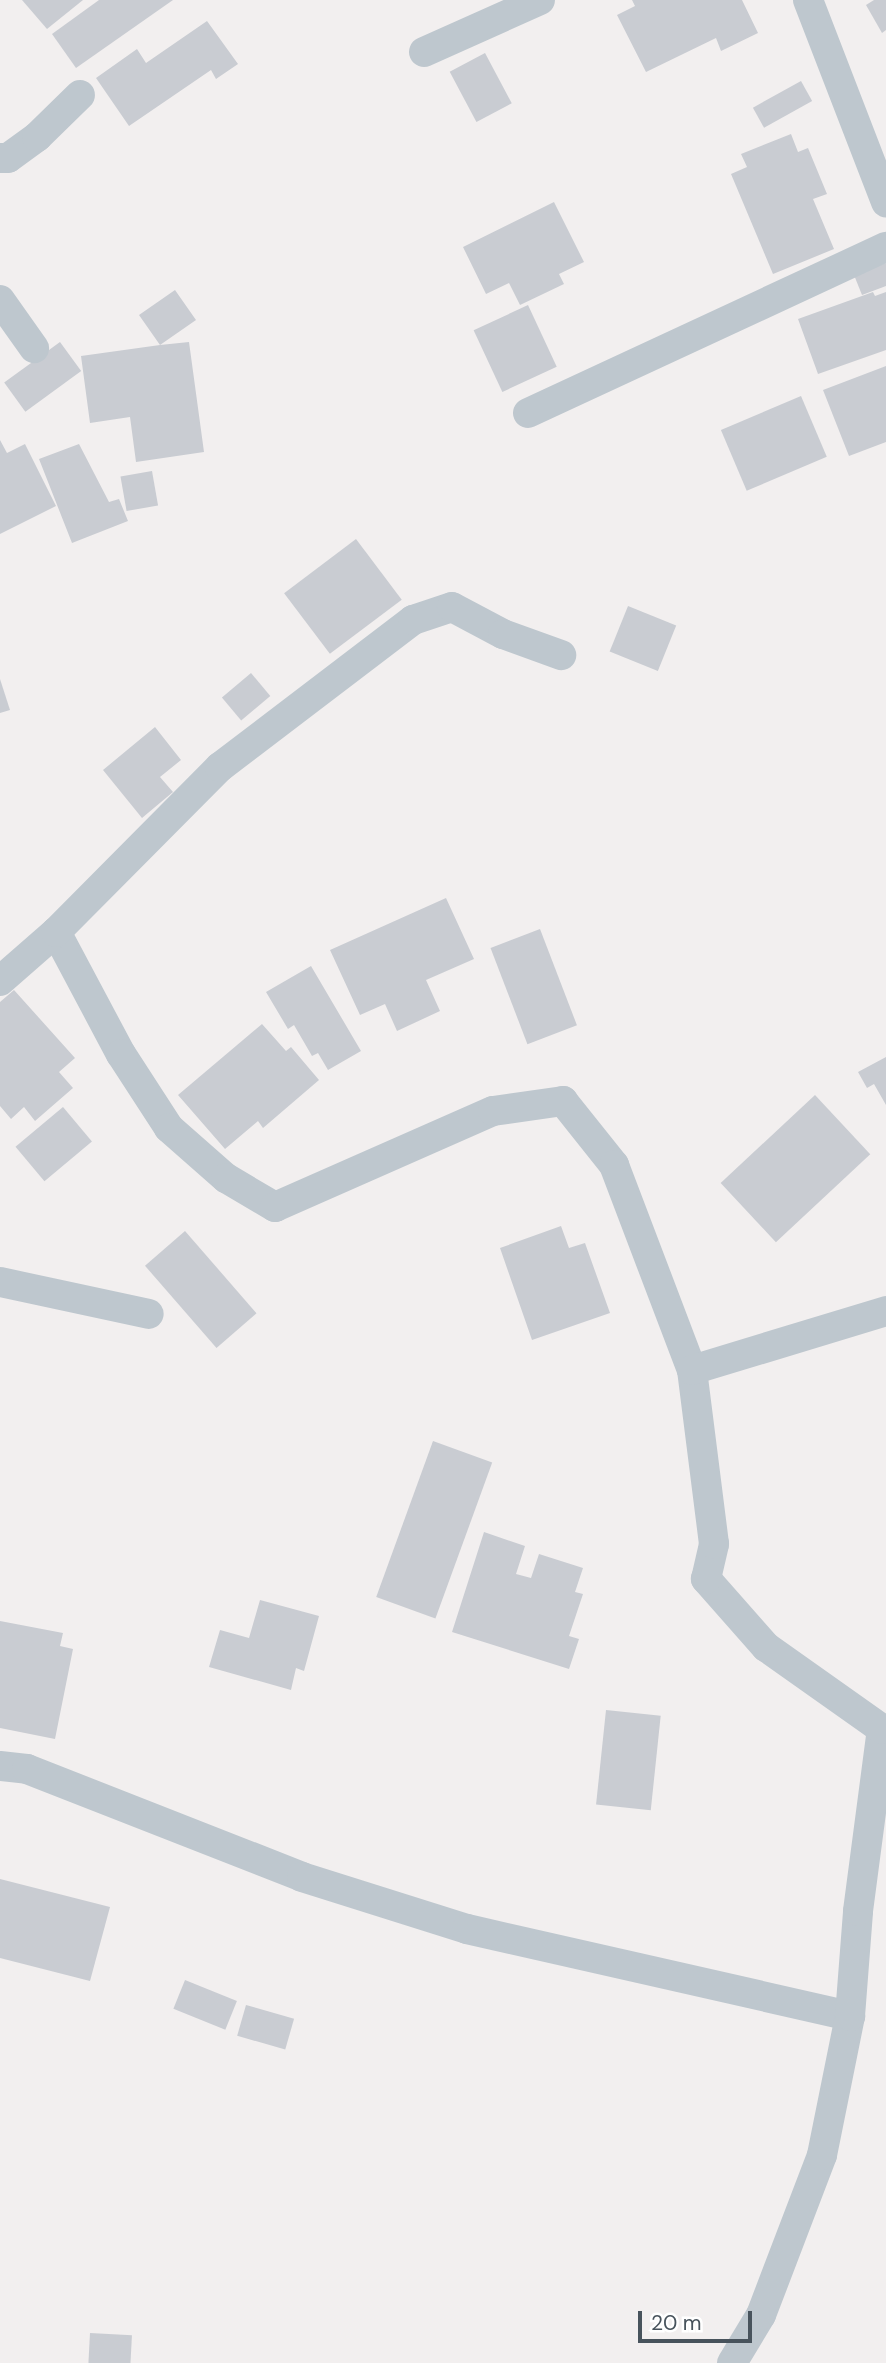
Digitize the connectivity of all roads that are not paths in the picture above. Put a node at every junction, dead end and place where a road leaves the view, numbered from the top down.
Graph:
1 (540, 0) edge
2 (808, 0) edge
3 (425, 52) dead end
4 (80, 95) dead end
5 (0, 158) edge
6 (886, 202) edge
7 (886, 247) edge
8 (0, 300) edge
9 (34, 348) dead end
10 (528, 413) dead end
11 (561, 655) dead end
12 (56, 932) junction
13 (0, 981) edge
14 (0, 1282) edge
15 (886, 1311) edge
16 (149, 1314) dead end
17 (692, 1370) junction
18 (884, 1729) edge
19 (0, 1766) edge
20 (850, 2016) junction
21 (732, 2363) edge

1 - 3 street
2 - 6 street
4 - 5 street
7 - 10 street
8 - 9 street
11 - 12 street
12 - 13 street
12 - 17 street
14 - 16 street
15 - 17 street
17 - 18 street
18 - 20 street
19 - 20 street
20 - 21 street

